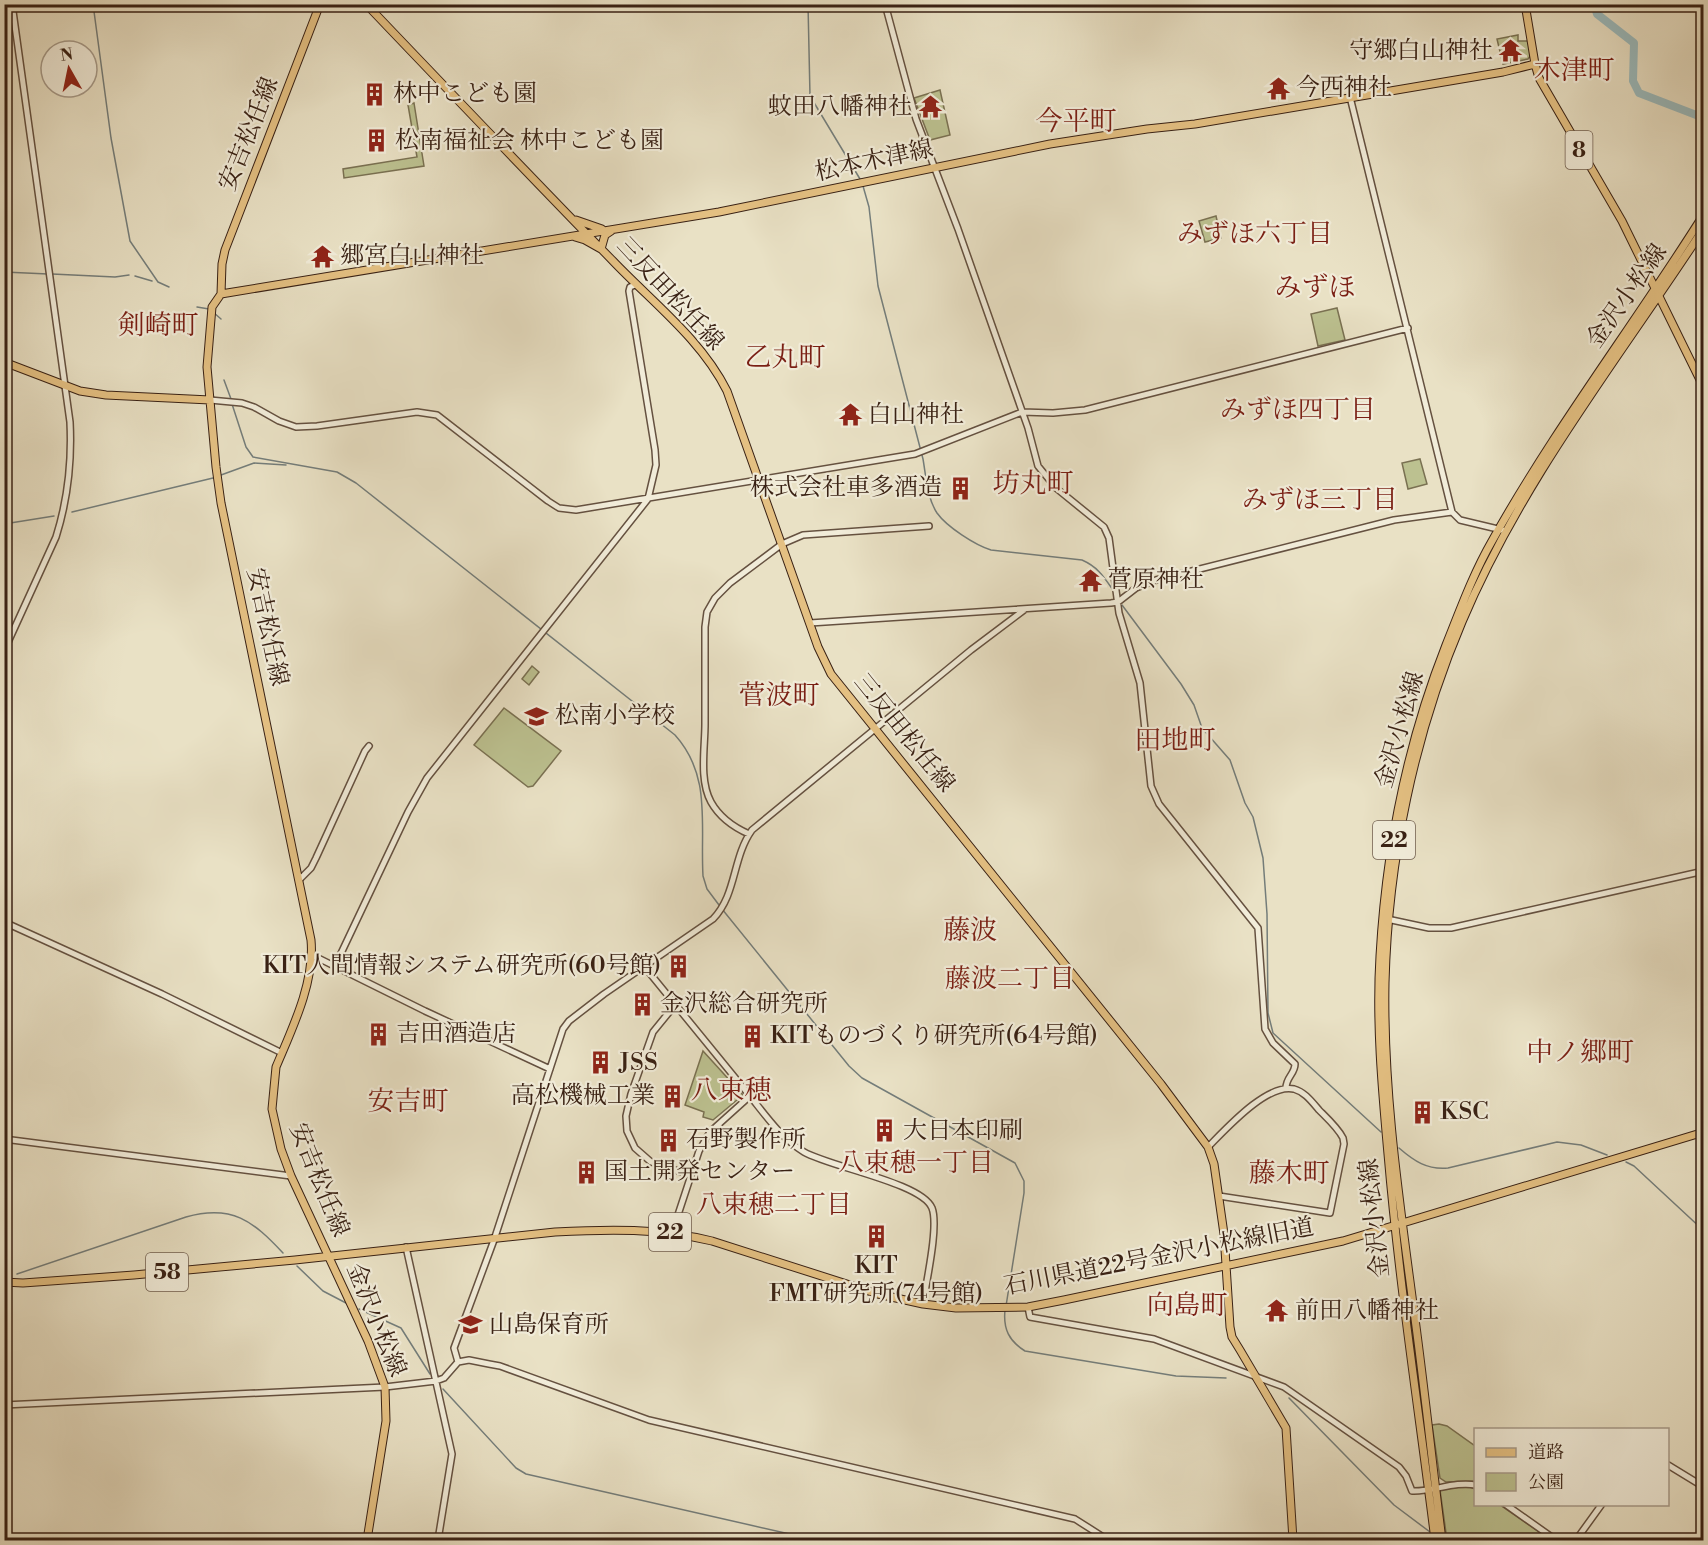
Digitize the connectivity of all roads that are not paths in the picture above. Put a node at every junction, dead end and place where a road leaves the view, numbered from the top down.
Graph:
1 (12, 4) edge
2 (320, 4) edge
3 (366, 4) edge
4 (885, 4) edge
5 (1525, 4) edge
6 (1535, 64) junction
7 (1350, 98) junction
8 (935, 168) junction
9 (1704, 214) edge
10 (571, 218) junction
11 (1704, 228) edge
12 (612, 230) junction
13 (587, 234) junction
14 (567, 237) junction
15 (601, 249) junction
16 (635, 285) junction
17 (1656, 292) junction
18 (221, 294) junction
19 (1408, 328) junction
20 (4, 362) edge
21 (64, 386) junction
22 (1704, 388) edge
23 (210, 400) junction
24 (1022, 412) junction
25 (758, 481) junction
26 (648, 499) junction
27 (1452, 512) junction
28 (928, 526) dead end
29 (1503, 531) junction
30 (782, 544) junction
31 (1118, 602) junction
32 (1024, 610) junction
33 (810, 623) junction
34 (4, 651) edge
35 (875, 730) junction
36 (369, 746) dead end
37 (749, 834) junction
38 (1704, 871) edge
39 (299, 880) junction
40 (1386, 919) junction
41 (4, 922) edge
42 (312, 955) junction
43 (643, 965) junction
44 (336, 966) junction
45 (675, 1005) junction
46 (282, 1053) junction
47 (550, 1069) junction
48 (1286, 1088) junction
49 (750, 1096) junction
50 (1704, 1132) edge
51 (4, 1139) edge
52 (1208, 1147) junction
53 (690, 1175) junction
54 (291, 1176) junction
55 (1219, 1196) junction
56 (1402, 1224) junction
57 (1394, 1227) junction
58 (672, 1233) junction
59 (494, 1240) junction
60 (406, 1247) junction
61 (329, 1257) junction
62 (1226, 1267) junction
63 (4, 1282) edge
64 (923, 1304) junction
65 (1028, 1307) junction
66 (458, 1362) junction
67 (1255, 1377) junction
68 (436, 1381) junction
69 (385, 1387) junction
70 (4, 1405) edge
71 (1669, 1466) edge
72 (1474, 1485) edge
73 (1704, 1487) edge
74 (1432, 1489) junction
75 (1508, 1506) edge
76 (1601, 1506) edge
77 (367, 1540) edge
78 (438, 1540) edge
79 (1108, 1540) edge
80 (1293, 1540) edge
81 (1436, 1540) edge
82 (1442, 1540) edge
83 (1556, 1540) edge
84 (1576, 1540) edge

1 - 21 street
2 - 18 main road, 安吉松任線
3 - 10 main road, 三反田松任線
4 - 8 street
5 - 6 main road, 8
6 - 7 main road, 松本木津線
6 - 17 main road, 8
7 - 8 main road, 松本木津線
7 - 19 street
8 - 12 main road, 松本木津線
8 - 24 street
9 - 17 main road, 金沢小松線 / 22
10 - 12 main road
10 - 13 main road, 三反田松任線
10 - 14 main road
11 - 17 main road, 金沢小松線 / 22
12 - 13 main road, 松本木津線
12 - 15 main road
13 - 14 main road, 松本木津線
13 - 15 main road, 三反田松任線
14 - 15 main road
14 - 18 main road, 松本木津線
15 - 16 main road, 三反田松任線
16 - 25 main road, 三反田松任線
16 - 26 street
17 - 22 main road
17 - 29 main road, 金沢小松線 / 22
18 - 23 main road, 安吉松任線
19 - 24 street
19 - 27 street
20 - 21 main road
21 - 23 main road
21 - 34 street
23 - 26 street
23 - 39 main road, 安吉松任線
24 - 25 street
24 - 31 street
25 - 26 street
25 - 30 main road, 三反田松任線
26 - 44 street
27 - 29 street
27 - 31 street
28 - 30 street
29 - 40 main road, 金沢小松線 / 22
30 - 33 main road, 三反田松任線
30 - 37 street
31 - 32 street
31 - 48 street
32 - 33 street
32 - 35 street
33 - 35 main road, 三反田松任線
35 - 37 street
35 - 52 main road, 三反田松任線
36 - 39 street
37 - 43 street
38 - 40 street
39 - 42 main road, 安吉松任線
40 - 56 main road, 金沢小松線 / 22
40 - 57 main road, 金沢小松線 / 22
41 - 46 street
42 - 44 street
42 - 46 main road, 安吉松任線
43 - 45 street
43 - 47 street
44 - 47 street
45 - 49 street
45 - 53 street
46 - 54 main road, 安吉松任線
47 - 59 street
48 - 52 street
48 - 55 street
49 - 53 street
49 - 64 street
50 - 56 main road, 石川県道22号金沢小松線旧道 / 22
51 - 54 street
52 - 55 main road, 三反田松任線
53 - 58 street
54 - 61 main road, 安吉松任線
55 - 62 main road, 三反田松任線
56 - 57 main road, 石川県道22号金沢小松線旧道 / 22
56 - 74 main road, 金沢小松線 / 22
57 - 62 main road, 石川県道22号金沢小松線旧道 / 22
57 - 74 main road, 金沢小松線 / 22
58 - 59 main road, 石川県道22号金沢小松線旧道 / 22
58 - 64 main road, 石川県道22号金沢小松線旧道 / 22
59 - 60 main road, 石川県道22号金沢小松線旧道 / 22
59 - 66 street
60 - 61 main road, 石川県道22号金沢小松線旧道 / 22
60 - 68 street
61 - 63 main road, 58
61 - 69 main road, 金沢小松線
62 - 65 main road, 石川県道22号金沢小松線旧道 / 22
62 - 67 main road, 三反田松任線
64 - 65 main road, 石川県道22号金沢小松線旧道 / 22
65 - 67 street
66 - 68 street
66 - 79 street
67 - 74 street
67 - 80 main road, 三反田松任線
68 - 69 street
68 - 78 street
69 - 70 street
69 - 77 main road, 金沢小松線
71 - 73 street
72 - 74 street
74 - 81 main road, 金沢小松線 / 22
74 - 82 main road, 金沢小松線 / 22
75 - 83 street
76 - 84 street

